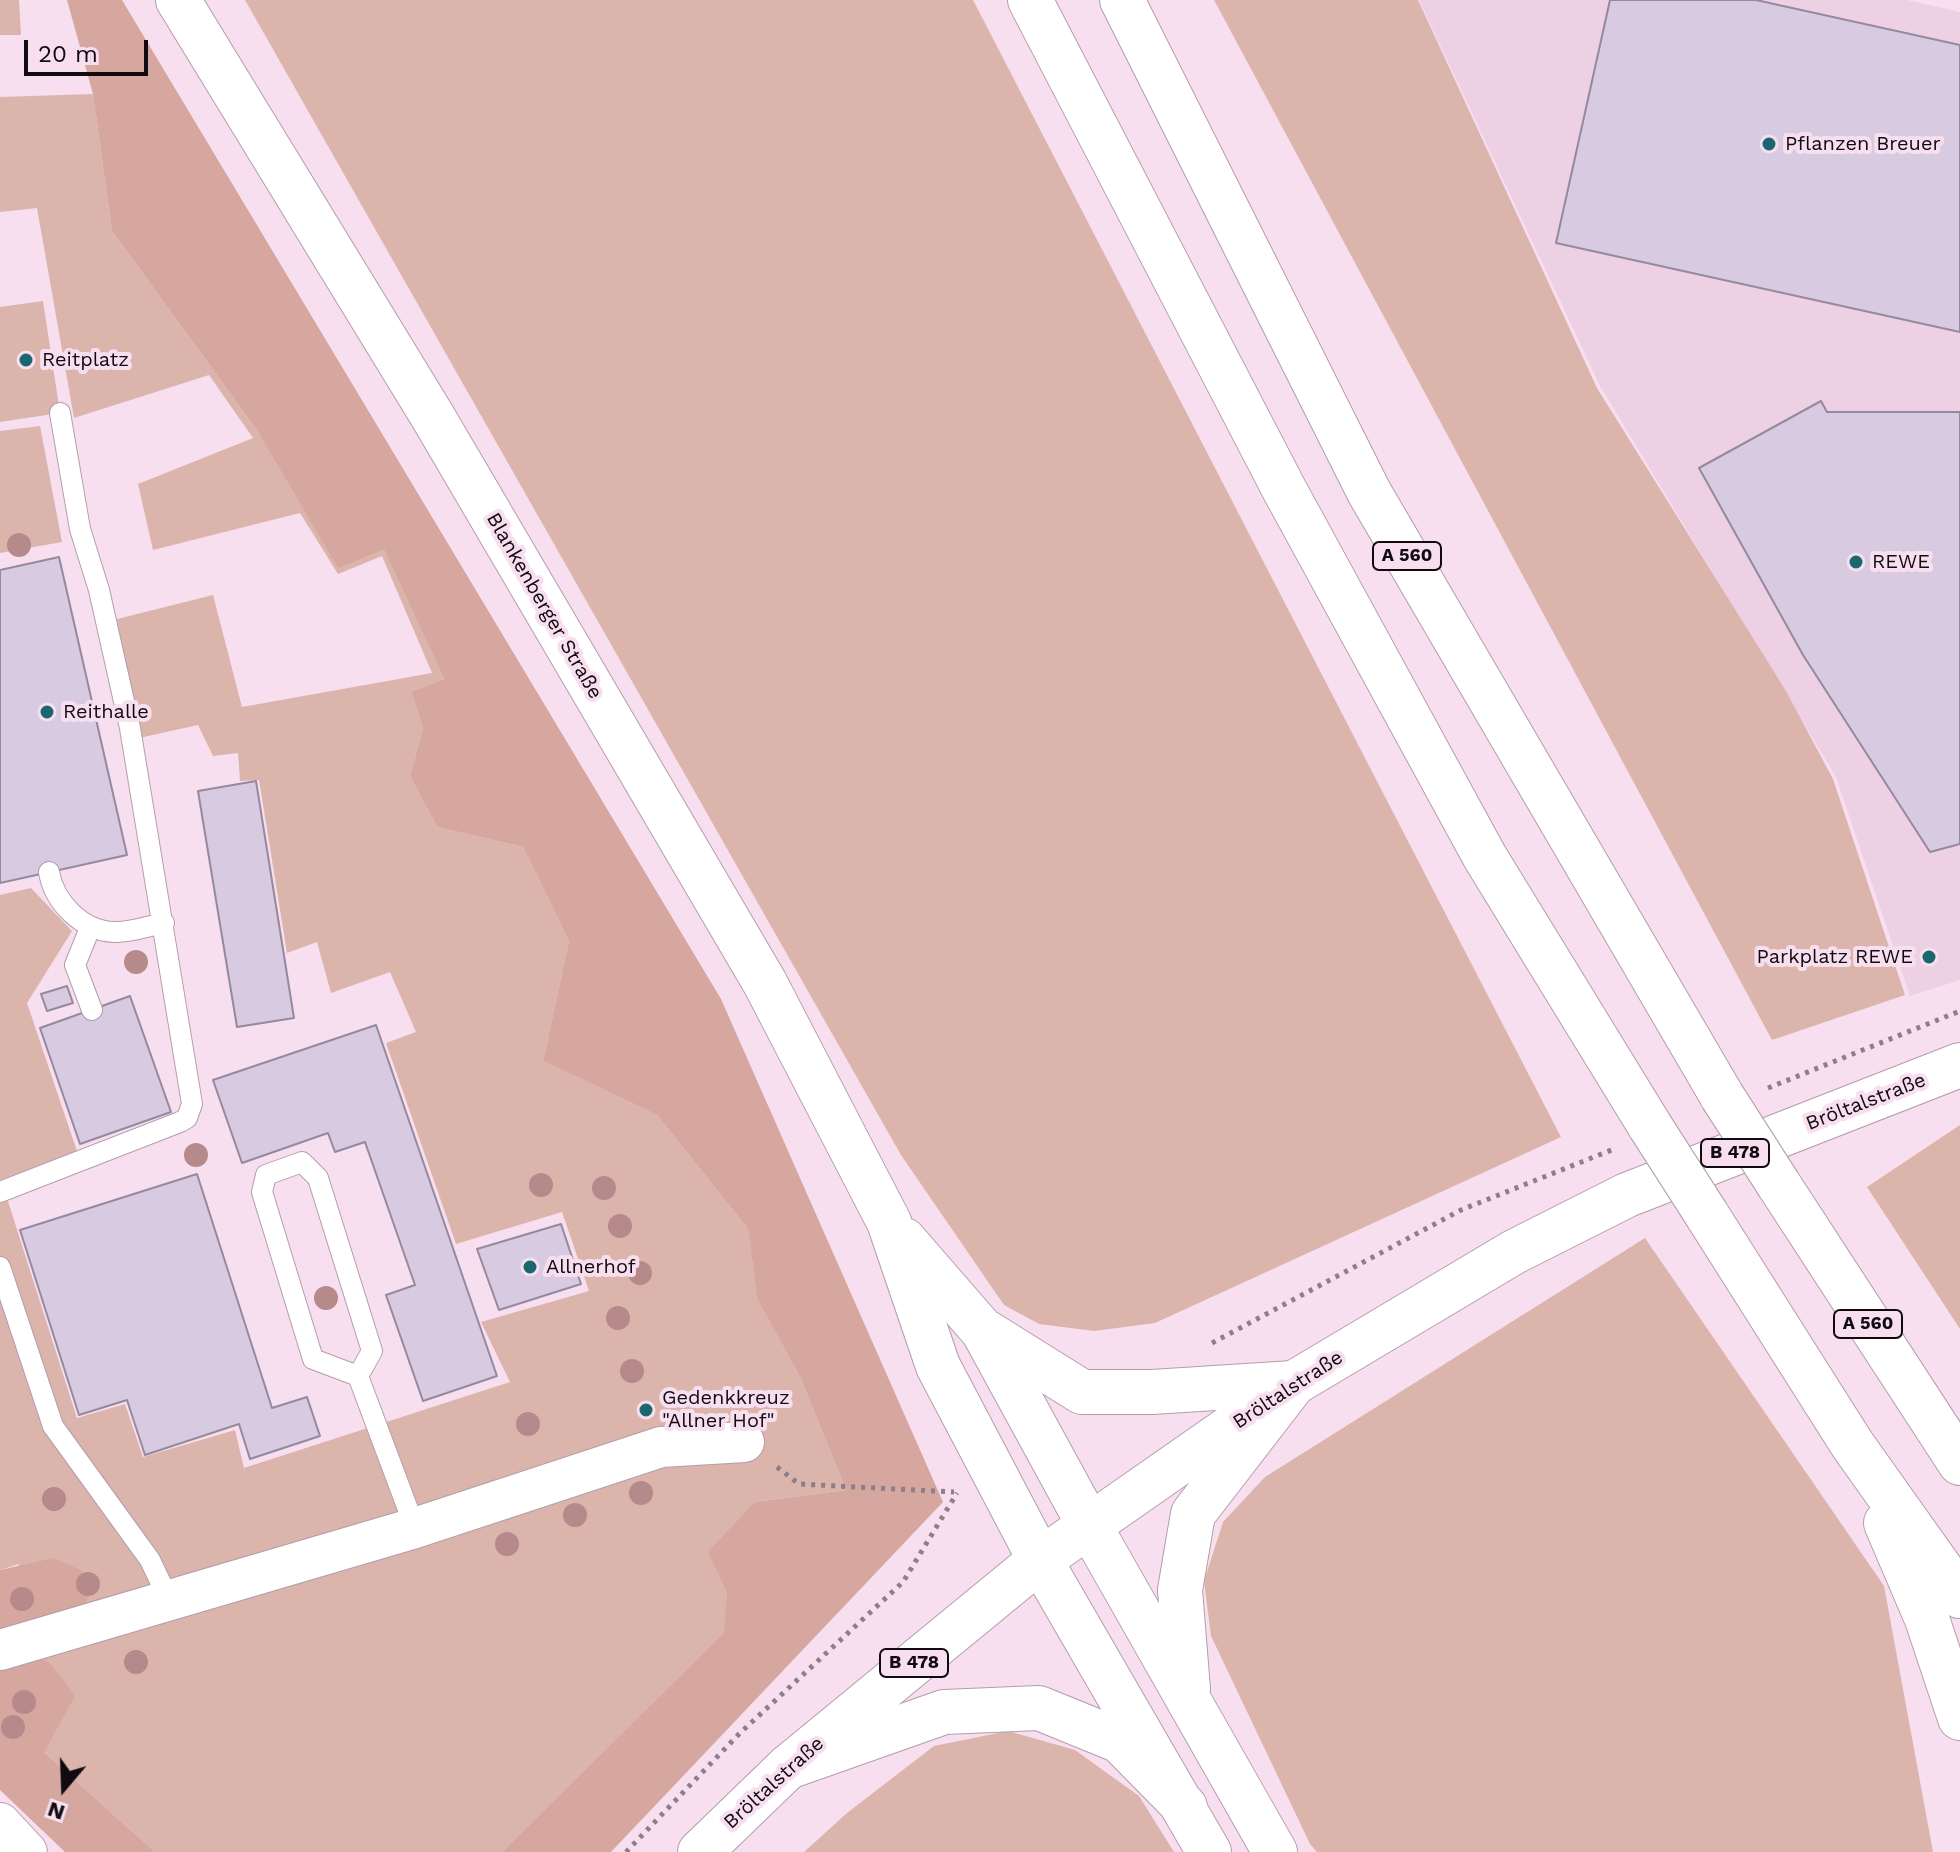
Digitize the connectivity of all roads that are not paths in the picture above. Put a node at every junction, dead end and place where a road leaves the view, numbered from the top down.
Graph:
1 (178, 0) edge
2 (1030, 0) edge
3 (1122, 0) edge
4 (60, 413) dead end
5 (49, 872) dead end
6 (164, 923) junction
7 (90, 928) junction
8 (92, 1010) dead end
9 (1960, 1065) edge
10 (0, 1192) edge
11 (889, 1222) junction
12 (0, 1267) edge
13 (983, 1331) junction
14 (358, 1376) junction
15 (1294, 1383) junction
16 (744, 1442) road end
17 (1852, 1444) junction
18 (1960, 1463) edge
19 (1089, 1525) junction
20 (415, 1528) junction
21 (1040, 1560) junction
22 (1960, 1596) edge
23 (170, 1602) junction
24 (0, 1650) edge
25 (1189, 1699) junction
26 (1960, 1718) edge
27 (788, 1767) junction
28 (1185, 1807) junction
29 (0, 1823) edge
30 (27, 1852) edge
31 (700, 1852) edge
32 (1209, 1852) edge
33 (1275, 1852) edge

1 - 11 main road, Blankenberger Straße
2 - 17 main road, bridge
3 - 18 main road, A 560, bridge
4 - 6 lane
5 - 7 lane
6 - 7 lane
6 - 10 lane
7 - 8 lane
9 - 15 main road, Bröltalstraße / B 478
11 - 13 main road, Blankenberger Straße
11 - 21 main road, Blankenberger Straße
12 - 23 lane
13 - 15 main road
13 - 19 main road, Blankenberger Straße
14 - 14 lane
14 - 20 lane
15 - 19 main road, Bröltalstraße / B 478
15 - 25 main road
16 - 20 street
17 - 22 main road
17 - 26 main road
19 - 21 main road, Bröltalstraße / B 478
19 - 25 main road, Blankenberger Straße
20 - 23 street
21 - 27 main road, Bröltalstraße / B 478
21 - 28 main road, Blankenberger Straße
23 - 24 street
25 - 33 main road, Blankenberger Straße
27 - 28 main road
27 - 31 main road, Bröltalstraße / B 478
28 - 32 main road
29 - 30 street

